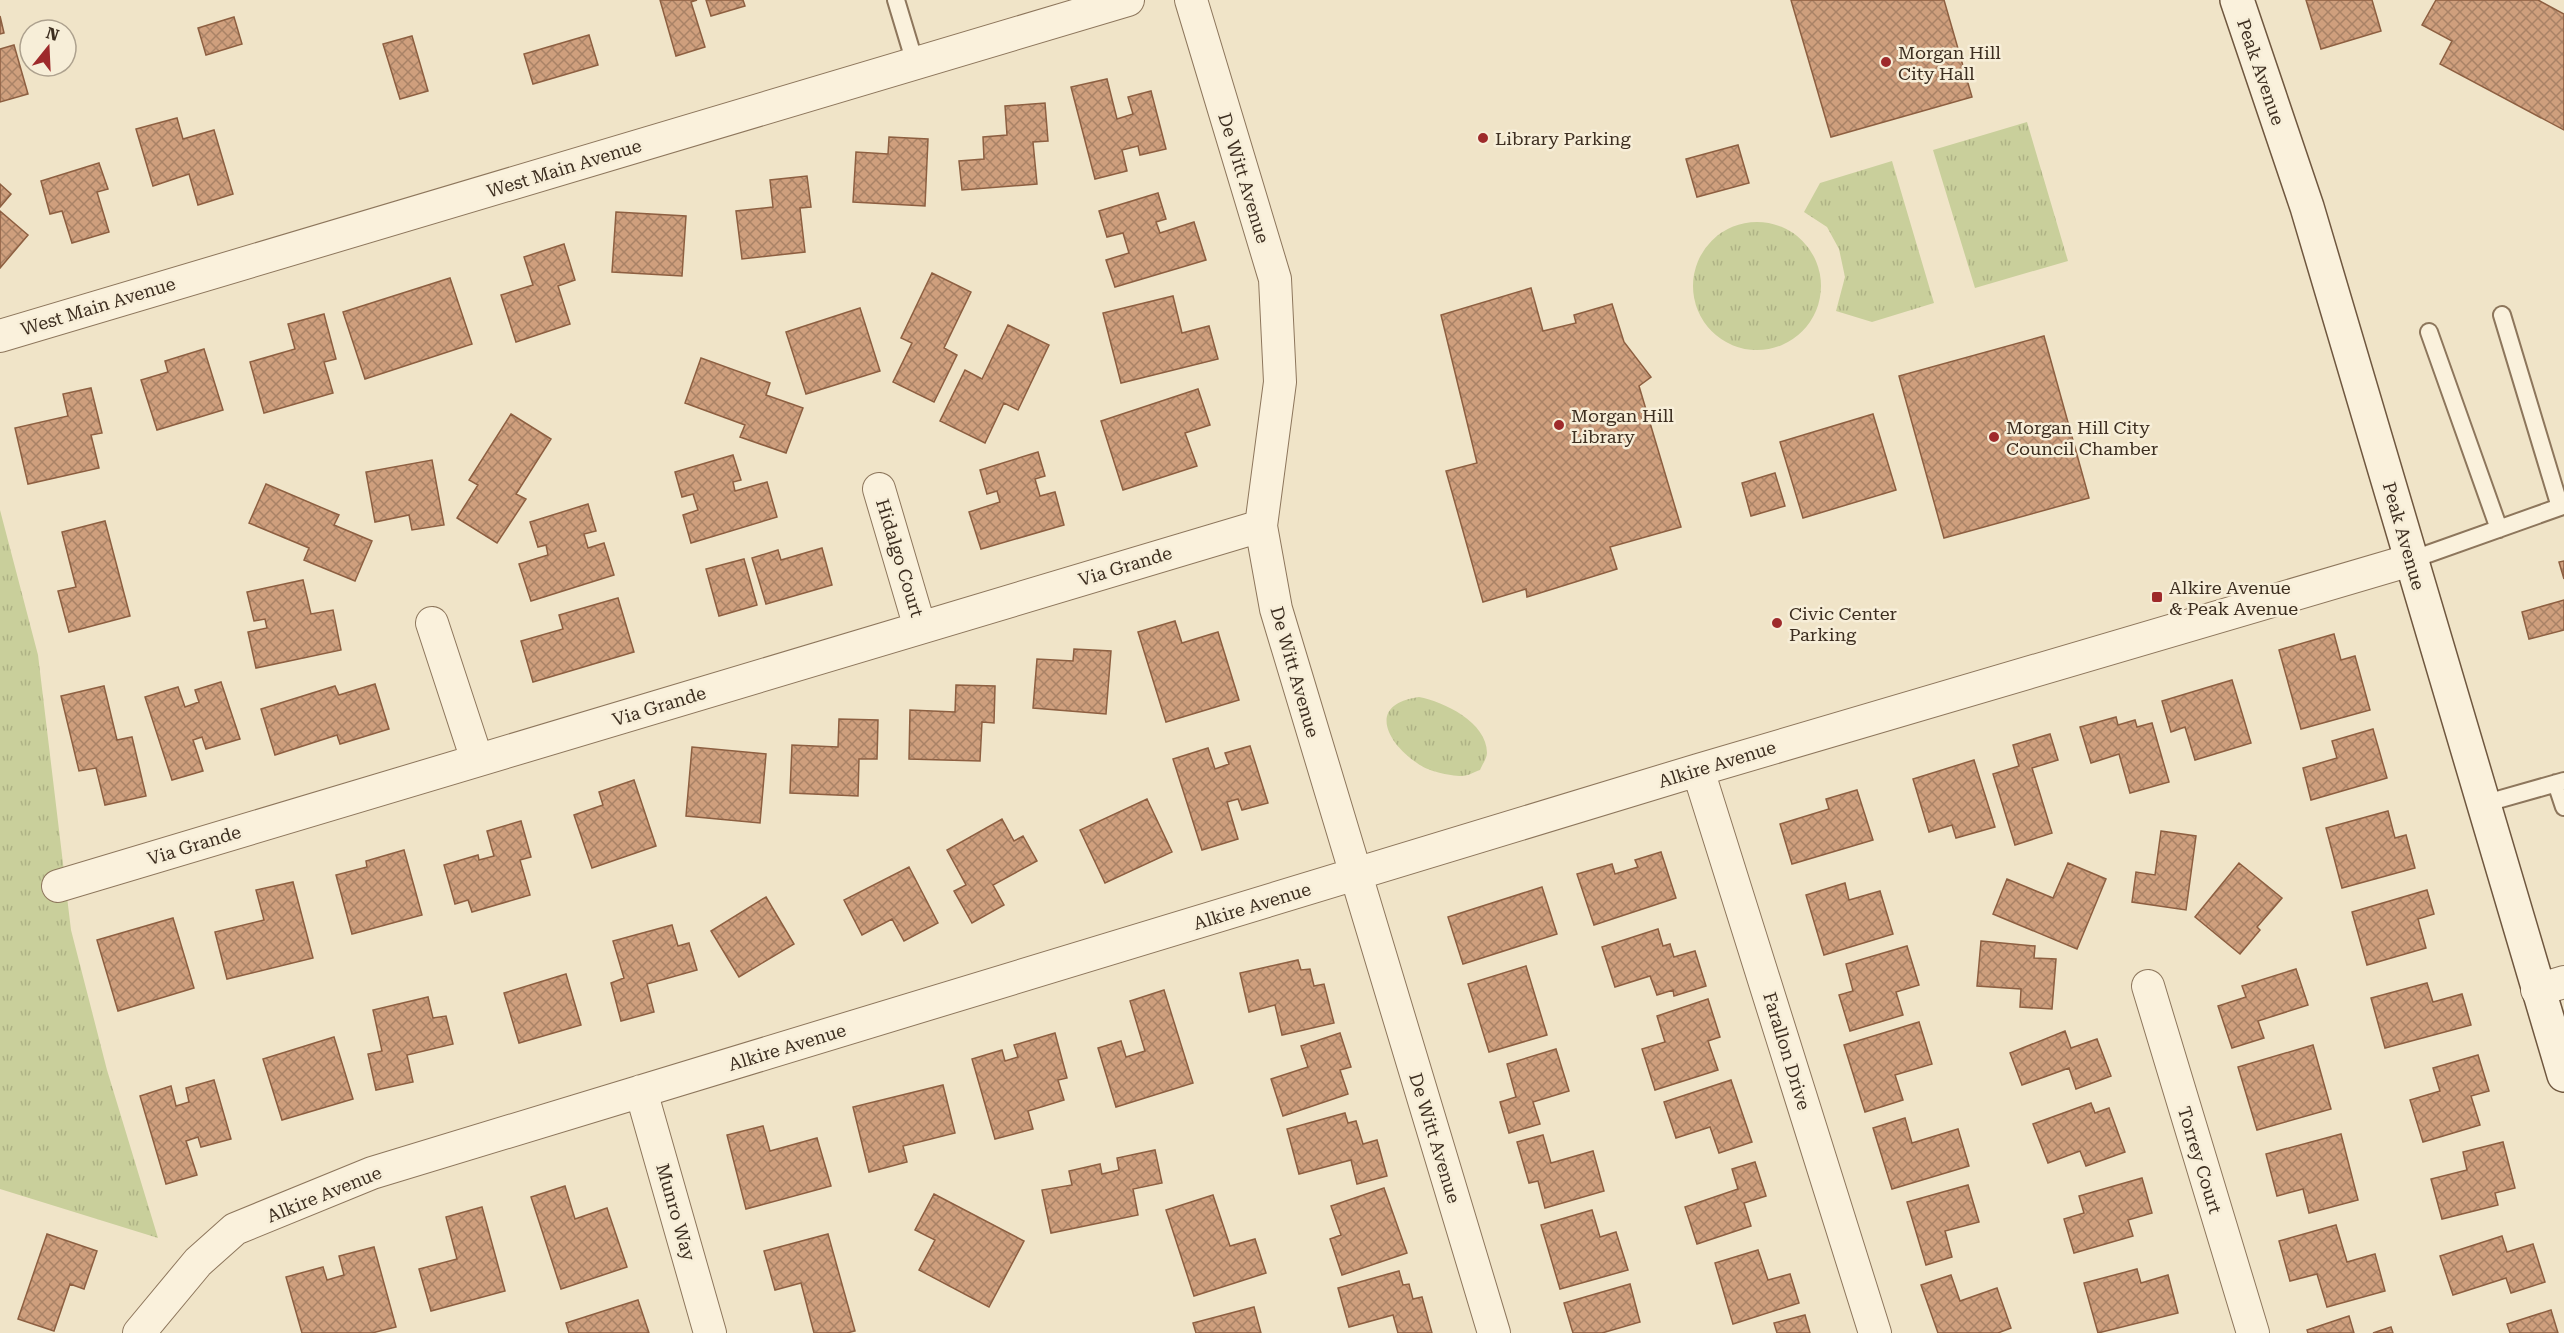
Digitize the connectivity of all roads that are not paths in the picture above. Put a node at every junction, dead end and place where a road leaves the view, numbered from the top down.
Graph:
1 (896, 0) edge
2 (1128, 0) edge
3 (1191, 0) edge
4 (2237, 0) edge
5 (915, 63) junction
6 (2502, 315) dead end
7 (2429, 332) dead end
8 (0, 335) edge
9 (879, 489) dead end
10 (1260, 526) junction
11 (2499, 529) junction
12 (2411, 560) junction
13 (432, 623) dead end
14 (920, 628) junction
15 (477, 760) junction
16 (1698, 770) junction
17 (2560, 782) edge
18 (2483, 804) junction
19 (2564, 807) edge
20 (1356, 874) junction
21 (58, 886) dead end
22 (2551, 986) edge
23 (2148, 987) dead end
24 (2564, 1075) edge
25 (641, 1091) junction
26 (139, 1333) edge
27 (710, 1333) edge
28 (1494, 1333) edge
29 (1875, 1333) edge
30 (2253, 1333) edge

1 - 5 lane
2 - 5 street, West Main Avenue
3 - 10 street, De Witt Avenue
4 - 12 street, Peak Avenue
5 - 8 street, West Main Avenue
6 - 11 lane
7 - 11 lane
9 - 14 street, Hidalgo Court
10 - 14 street, Via Grande
10 - 20 street, De Witt Avenue
11 - 12 lane
12 - 16 street, Alkire Avenue
12 - 18 street, Peak Avenue
13 - 15 street
14 - 15 street, Via Grande
15 - 21 street, Via Grande
16 - 20 street, Alkire Avenue
16 - 29 street, Farallon Drive
17 - 18 lane
17 - 19 lane
18 - 22 street, Peak Avenue
20 - 25 street, Alkire Avenue
20 - 28 street, De Witt Avenue
22 - 24 street, Peak Avenue
23 - 30 street, Torrey Court
25 - 26 street, Alkire Avenue
25 - 27 street, Munro Way

